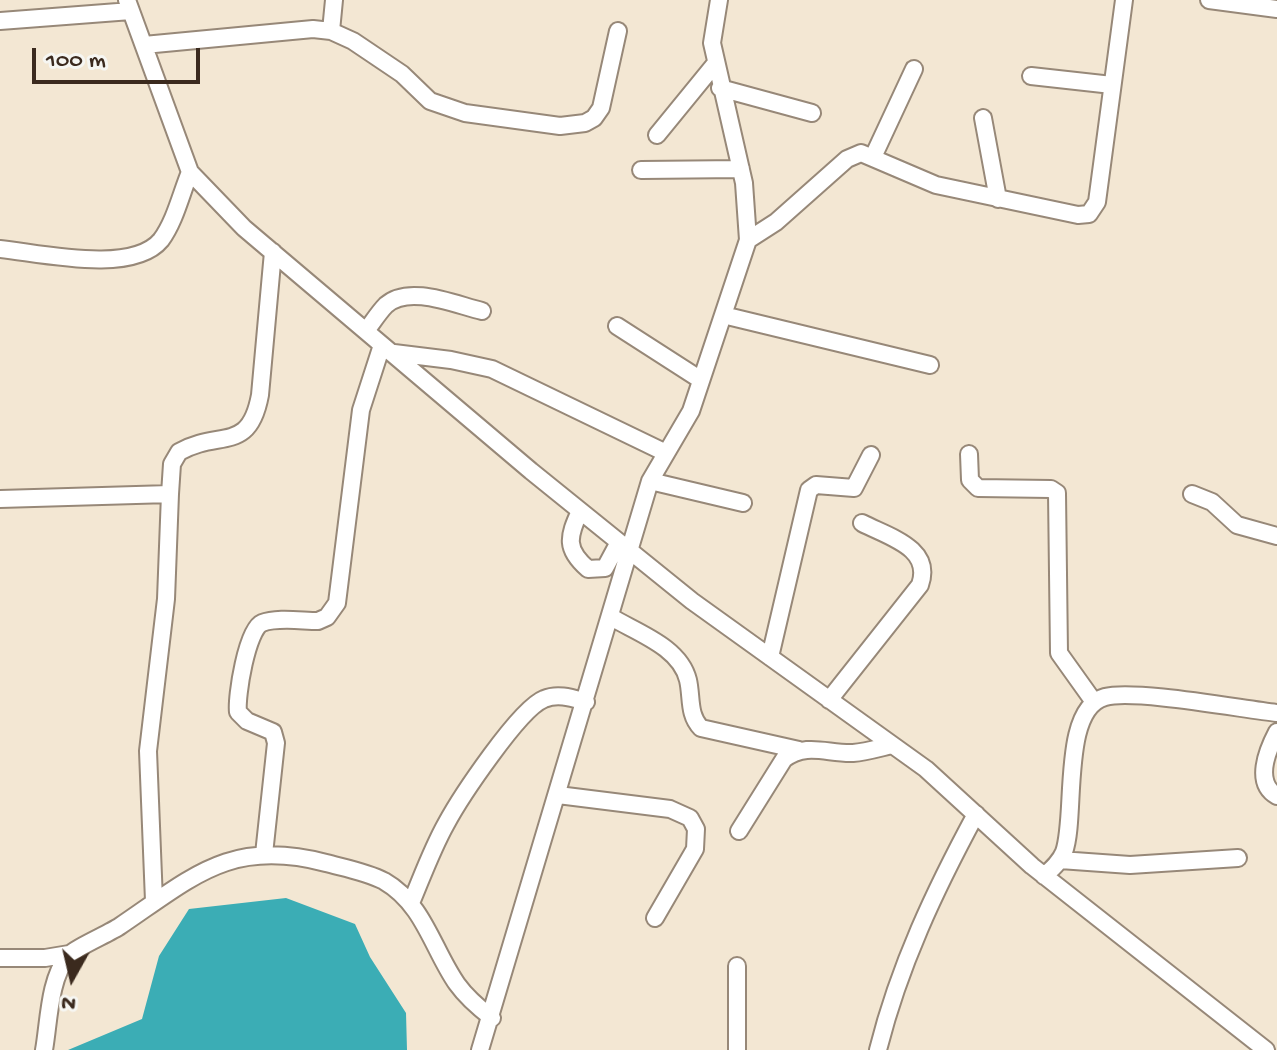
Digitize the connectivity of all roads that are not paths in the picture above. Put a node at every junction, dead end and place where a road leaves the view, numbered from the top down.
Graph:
1 (334, 0) edge
2 (719, 0) edge
3 (1124, 0) edge
4 (1209, 0) edge
5 (129, 5) edge
6 (1277, 9) edge
7 (0, 21) edge
8 (331, 31) junction
9 (618, 31) dead end
10 (144, 45) junction
11 (715, 64) junction
12 (914, 69) dead end
13 (1031, 76) dead end
14 (1112, 85) junction
15 (720, 88) junction
16 (812, 113) dead end
17 (983, 118) dead end
18 (657, 135) dead end
19 (873, 157) junction
20 (741, 169) junction
21 (641, 170) dead end
22 (190, 172) junction
23 (998, 199) junction
24 (748, 240) junction
25 (0, 249) edge
26 (273, 252) junction
27 (482, 311) dead end
28 (723, 315) junction
29 (617, 326) dead end
30 (366, 331) junction
31 (387, 349) junction
32 (930, 365) dead end
33 (701, 380) junction
34 (664, 452) junction
35 (969, 454) dead end
36 (871, 455) dead end
37 (650, 481) junction
38 (170, 494) junction
39 (1192, 494) dead end
40 (0, 499) edge
41 (743, 503) dead end
42 (580, 511) junction
43 (862, 523) dead end
44 (1277, 536) edge
45 (625, 546) junction
46 (611, 617) junction
47 (770, 657) junction
48 (829, 700) junction
49 (586, 702) junction
50 (1094, 702) junction
51 (1277, 713) edge
52 (1277, 732) edge
53 (892, 745) junction
54 (799, 750) junction
55 (558, 795) junction
56 (1277, 796) edge
57 (976, 814) junction
58 (739, 831) dead end
59 (264, 854) junction
60 (1238, 858) dead end
61 (1060, 860) junction
62 (1044, 876) junction
63 (154, 901) junction
64 (411, 903) junction
65 (655, 918) dead end
66 (69, 954) junction
67 (0, 958) edge
68 (737, 966) dead end
69 (492, 1018) junction
70 (44, 1050) edge
71 (480, 1050) edge
72 (737, 1050) edge
73 (878, 1050) edge
74 (1266, 1050) edge

1 - 8 street
2 - 11 street
3 - 14 street
4 - 6 street
5 - 7 street
5 - 10 street
8 - 9 street
8 - 10 street
10 - 22 street
11 - 15 street
11 - 18 street
12 - 19 street
13 - 14 street
14 - 23 street
15 - 16 street
15 - 20 street
17 - 23 street
19 - 23 street
19 - 24 street
20 - 21 street
20 - 24 street
22 - 25 street
22 - 26 street
24 - 28 street
26 - 30 street
26 - 38 street
27 - 30 street
28 - 32 street
28 - 33 street
29 - 33 street
30 - 31 street
31 - 34 street
31 - 42 street
31 - 59 street
33 - 34 street
34 - 37 street
35 - 50 street
36 - 47 street
37 - 41 street
37 - 45 street
38 - 40 street
38 - 63 street
39 - 44 street
42 - 45 street
42 - 45 street
43 - 48 street
45 - 46 street
45 - 47 street
46 - 49 street
46 - 54 street
47 - 48 street
48 - 53 street
49 - 55 street
49 - 64 street
50 - 51 street
50 - 61 street
52 - 56 street
53 - 54 street
53 - 57 street
54 - 58 street
55 - 65 street
55 - 69 street
57 - 62 street
57 - 73 street
59 - 63 street
59 - 64 street
60 - 61 street
61 - 62 street
62 - 74 street
63 - 66 street
64 - 69 street
66 - 67 street
66 - 70 street
68 - 72 street
69 - 71 street

